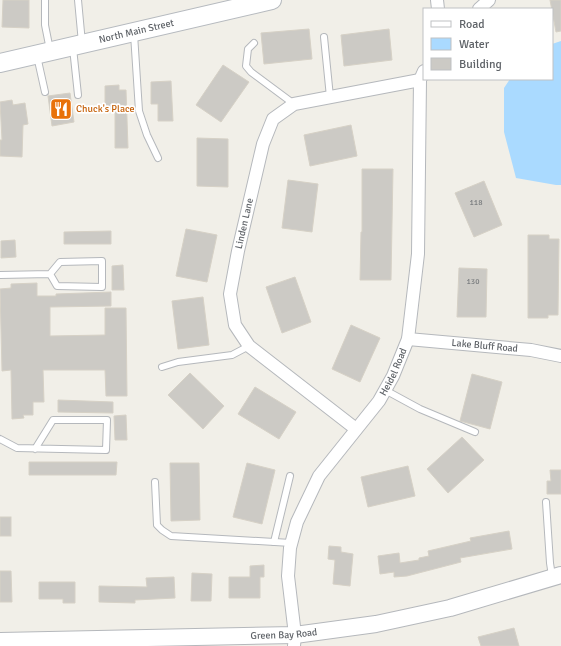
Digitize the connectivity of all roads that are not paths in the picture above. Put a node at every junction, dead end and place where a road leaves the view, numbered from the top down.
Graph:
1 (45, 0) edge
2 (78, 0) edge
3 (272, 0) edge
4 (489, 0) edge
5 (480, 8) edge
6 (134, 33) junction
7 (324, 37) dead end
8 (254, 43) dead end
9 (78, 45) junction
10 (43, 53) junction
11 (0, 63) edge
12 (422, 76) edge
13 (45, 92) dead end
14 (78, 95) dead end
15 (330, 97) junction
16 (294, 104) junction
17 (158, 158) dead end
18 (50, 274) junction
19 (0, 275) edge
20 (408, 339) junction
21 (249, 346) junction
22 (561, 356) edge
23 (162, 366) dead end
24 (386, 390) junction
25 (356, 429) junction
26 (475, 432) dead end
27 (0, 439) edge
28 (35, 449) junction
29 (290, 476) dead end
30 (155, 482) dead end
31 (546, 502) dead end
32 (274, 542) junction
33 (291, 543) junction
34 (557, 576) edge
35 (0, 641) edge
36 (294, 641) edge

1 - 10 lane
2 - 9 lane
3 - 6 main road, North Main Street
4 - 5 street
6 - 9 main road, North Main Street
6 - 17 lane
7 - 15 lane
8 - 16 lane
9 - 10 main road, North Main Street
9 - 14 lane
10 - 11 main road, North Main Street
10 - 13 lane
12 - 15 street, Linden Lane
12 - 20 street, Heidel Road
15 - 16 street, Linden Lane
16 - 21 street, Linden Lane
18 - 18 lane
18 - 19 lane
20 - 22 street, Lake Bluff Road
20 - 24 street, Heidel Road
21 - 23 lane
21 - 25 street, Linden Lane
24 - 25 street, Heidel Road
24 - 26 lane
25 - 33 street, Heidel Road
27 - 28 lane
28 - 28 lane
29 - 32 lane
30 - 32 lane
31 - 34 lane
32 - 33 lane
33 - 36 street, Heidel Road
34 - 36 street, Green Bay Road
35 - 36 street, Green Bay Road

